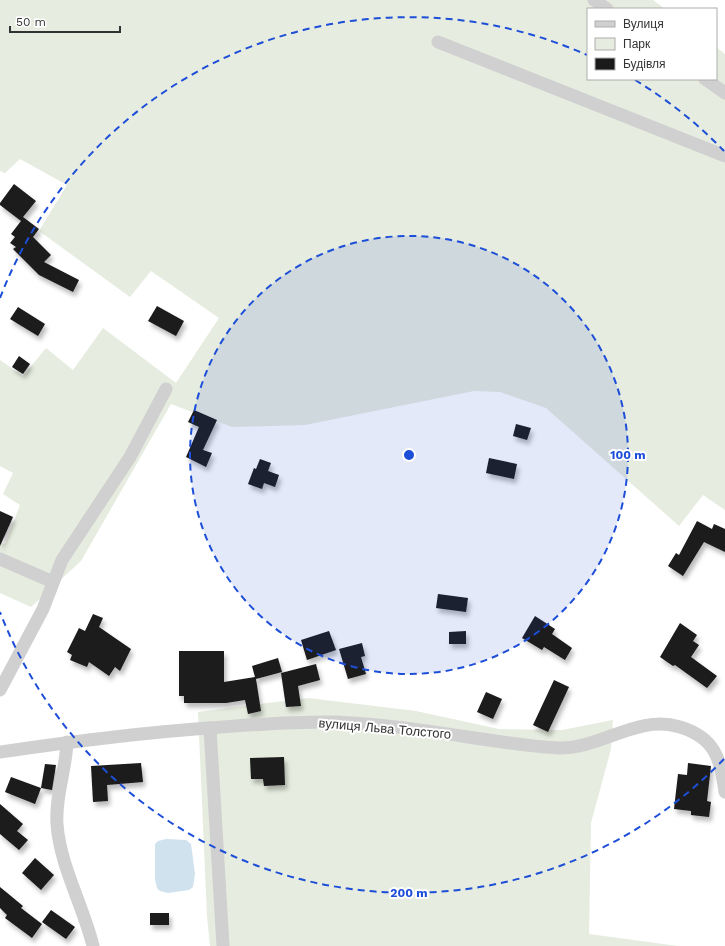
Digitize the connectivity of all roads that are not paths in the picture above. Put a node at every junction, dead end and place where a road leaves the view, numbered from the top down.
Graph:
1 (594, 0) edge
2 (606, 8) edge
3 (438, 42) dead end
4 (706, 80) edge
5 (725, 93) edge
6 (725, 156) edge
7 (166, 389) dead end
8 (0, 560) edge
9 (53, 582) junction
10 (0, 690) edge
11 (210, 728) junction
12 (67, 742) junction
13 (0, 752) edge
14 (725, 792) edge
15 (93, 946) edge
16 (223, 946) edge

1 - 2 street
3 - 6 street
4 - 5 street
7 - 9 street
8 - 9 street
9 - 10 street
11 - 12 street, вулиця Льва Толстого
11 - 14 street, вулиця Льва Толстого
11 - 16 street
12 - 13 street, вулиця Льва Толстого
12 - 15 street

